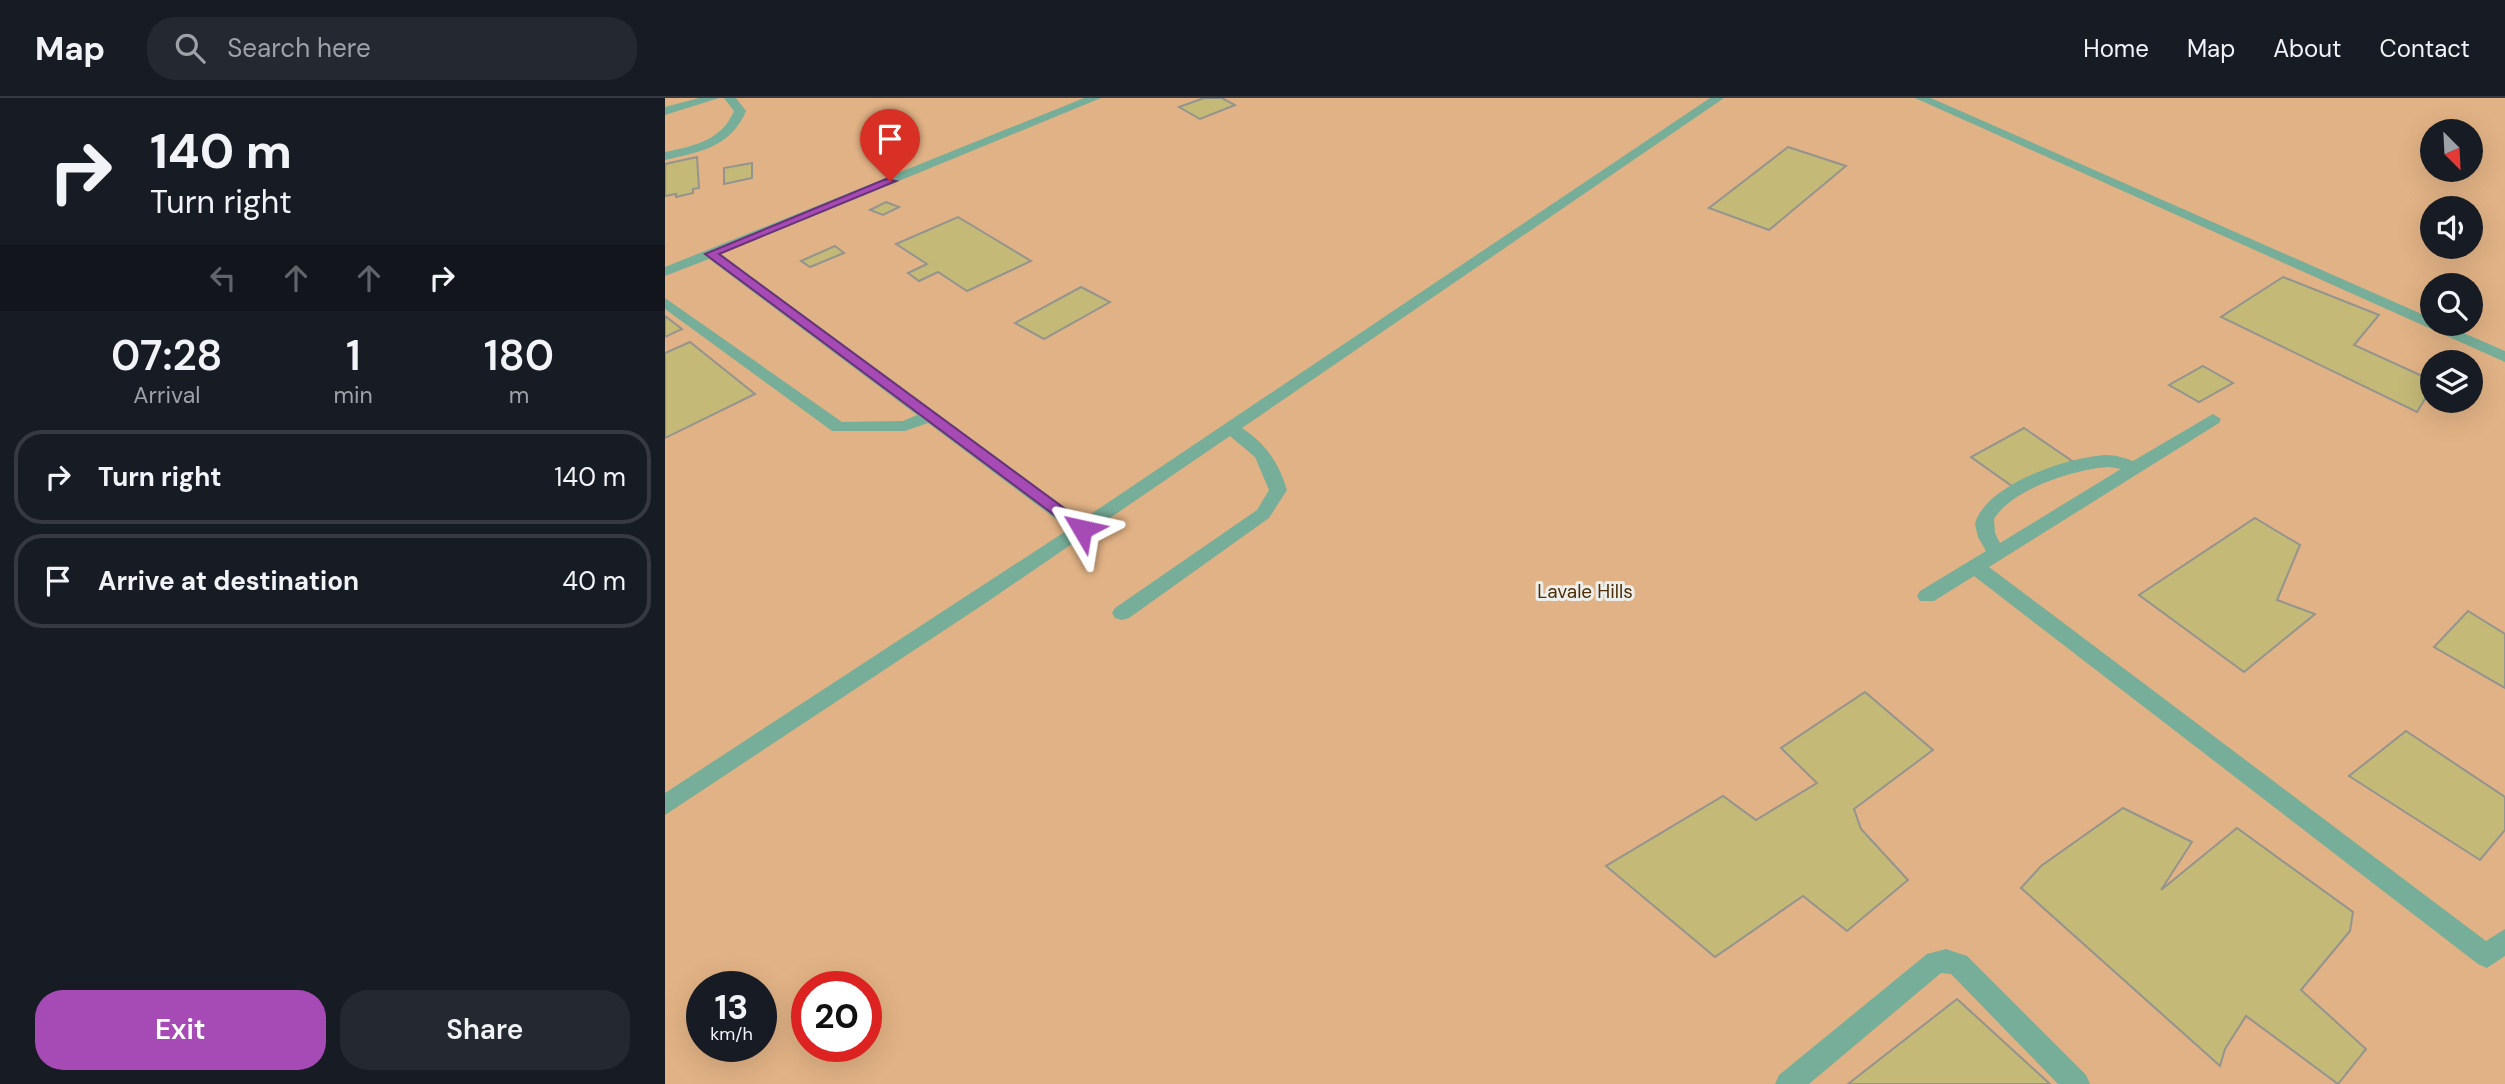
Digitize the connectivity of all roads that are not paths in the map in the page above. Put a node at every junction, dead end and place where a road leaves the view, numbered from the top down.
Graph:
1 (713, 98) edge
2 (730, 98) edge
3 (1095, 98) edge
4 (1718, 98) edge
5 (1921, 98) edge
6 (665, 111) edge
7 (665, 156) edge
8 (711, 254) junction
9 (665, 272) edge
10 (665, 302) edge
11 (2505, 357) edge
12 (930, 416) junction
13 (2213, 419) dead end
14 (1230, 428) junction
15 (2136, 467) junction
16 (1082, 529) junction
17 (1998, 553) junction
18 (1975, 567) junction
19 (1927, 596) dead end
20 (1122, 613) dead end
21 (665, 805) edge
22 (2505, 940) edge
23 (1788, 1084) edge
24 (2077, 1084) edge

1 - 6 lane
2 - 7 lane
3 - 8 lane
4 - 14 lane
5 - 11 lane
8 - 9 lane
8 - 12 lane
10 - 12 lane
12 - 16 lane
13 - 15 lane
14 - 16 lane
14 - 20 lane
15 - 17 lane
15 - 17 lane
16 - 21 lane
17 - 18 lane
18 - 19 lane
18 - 22 lane
23 - 24 lane

